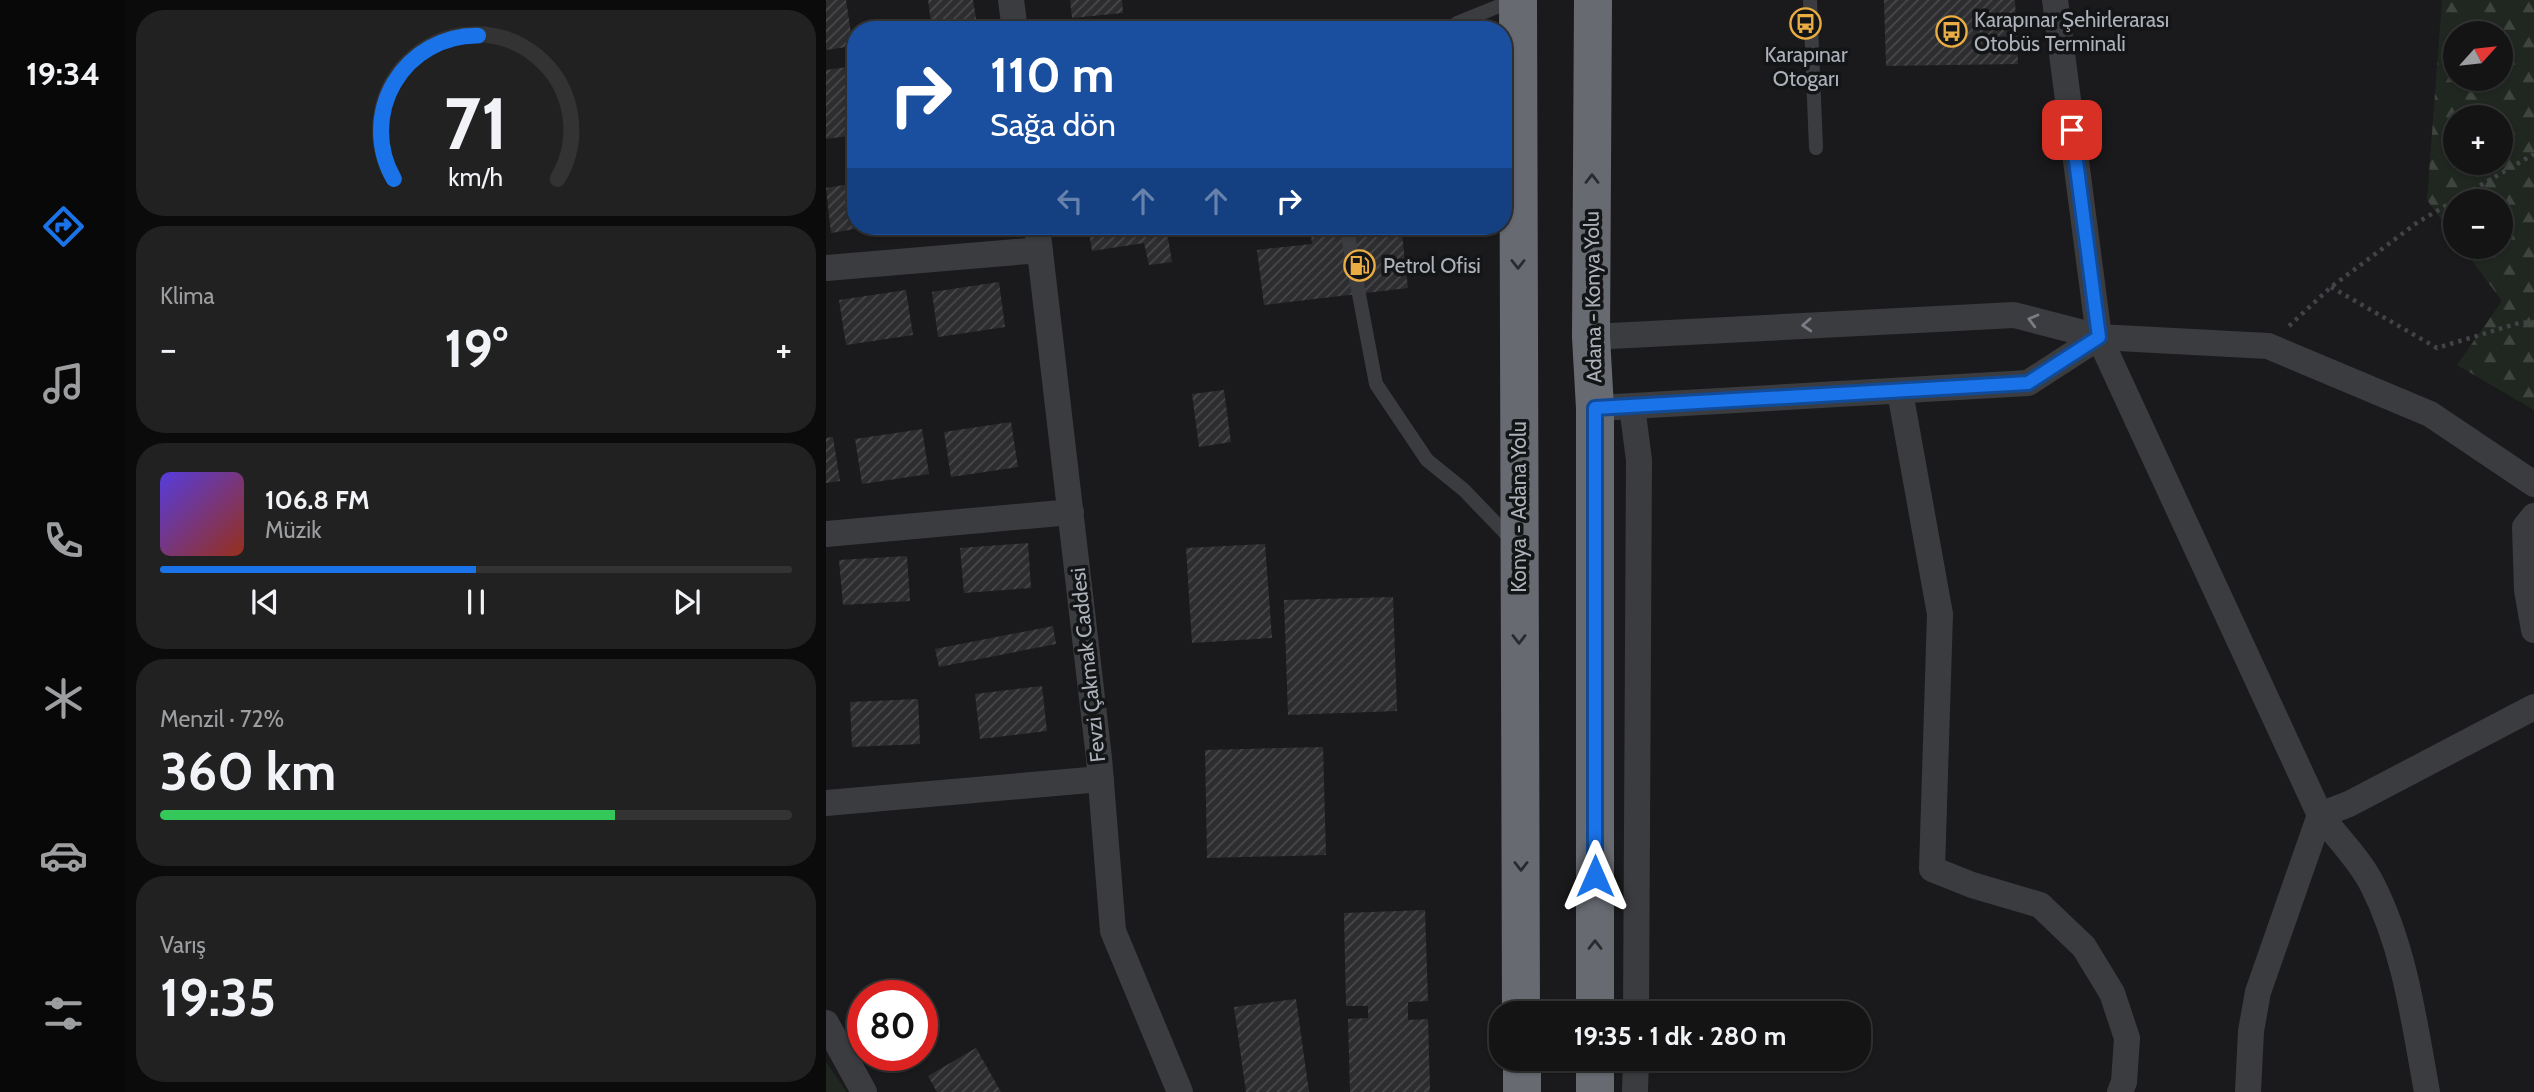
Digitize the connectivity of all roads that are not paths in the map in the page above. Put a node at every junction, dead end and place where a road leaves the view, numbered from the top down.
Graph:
1 (1011, 0) edge
2 (1516, 0) edge
3 (1593, 0) edge
4 (1810, 0) edge
5 (2055, 0) edge
6 (1014, 21) edge
7 (1462, 21) edge
8 (1816, 148) dead end
9 (1348, 235) edge
10 (1039, 238) edge
11 (826, 268) edge
12 (1591, 337) junction
13 (2099, 337) junction
14 (1900, 392) junction
15 (1613, 407) junction
16 (2534, 484) edge
17 (1071, 512) junction
18 (2534, 516) edge
19 (826, 534) edge
20 (1519, 548) junction
21 (2534, 630) edge
22 (2534, 707) edge
23 (1101, 779) junction
24 (826, 803) edge
25 (2320, 815) junction
26 (1521, 1001) edge
27 (1595, 1001) edge
28 (1636, 1001) edge
29 (826, 1023) edge
30 (1522, 1071) edge
31 (1595, 1071) edge
32 (1636, 1071) edge
33 (864, 1092) edge
34 (1180, 1092) edge
35 (1522, 1092) edge
36 (1595, 1092) edge
37 (1635, 1092) edge
38 (2120, 1092) edge
39 (2248, 1092) edge
40 (2427, 1092) edge

1 - 6 street
2 - 7 lane
2 -> 20 highway, Konya - Adana Yolu
12 -> 3 highway, Adana - Konya Yolu
4 - 8 lane
5 - 13 street
9 - 20 lane
10 - 11 street
10 - 17 street, Fevzi Çakmak Caddesi
13 -> 12 street
12 - 15 highway, Adana - Konya Yolu
13 - 14 street
13 - 16 street
13 - 25 street
14 - 15 street
14 - 38 street
27 -> 15 highway, Adana - Konya Yolu
15 - 28 street
17 - 19 street
17 - 23 street, Fevzi Çakmak Caddesi
18 - 21 street
20 -> 26 highway, Konya - Adana Yolu
22 - 25 street
23 - 24 street
23 - 34 street, Fevzi Çakmak Caddesi
25 - 39 street
25 - 40 street
29 - 33 street
30 - 35 highway
31 - 36 highway
32 - 37 street

